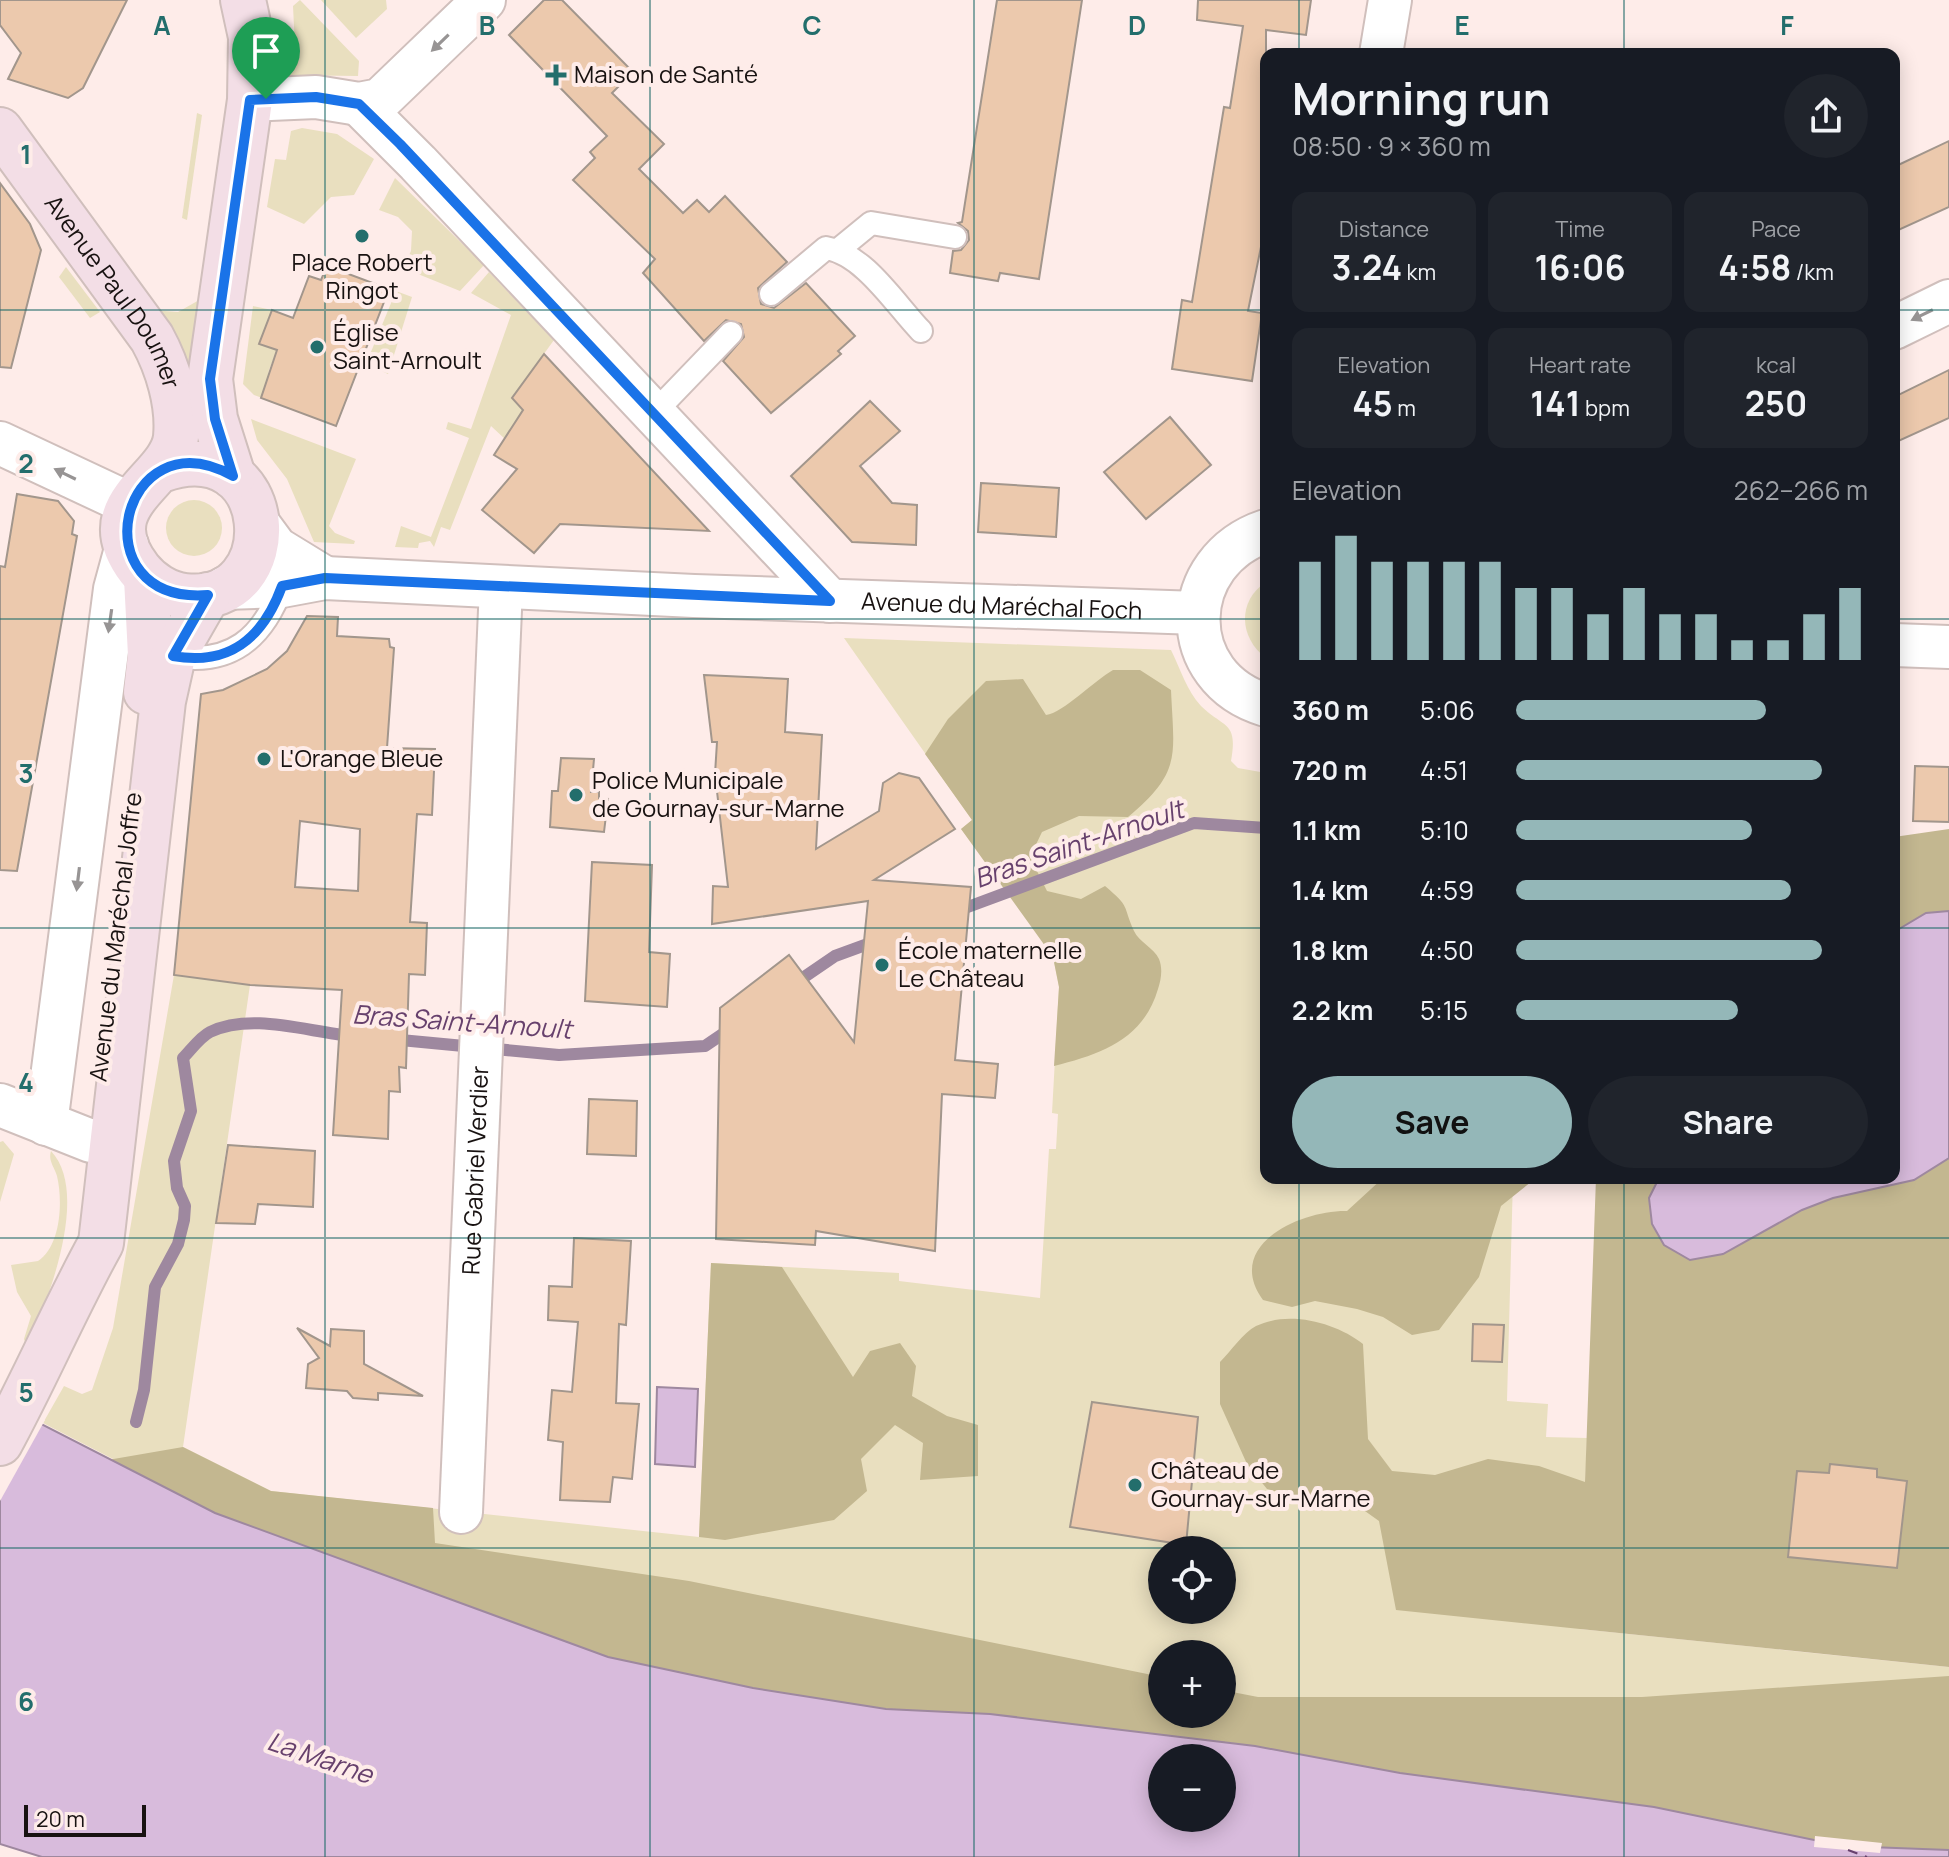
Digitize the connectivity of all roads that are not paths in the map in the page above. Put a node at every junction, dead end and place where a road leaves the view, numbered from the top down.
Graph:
1 (243, 0) edge
2 (484, 0) edge
3 (1390, 0) edge
4 (1382, 48) edge
5 (250, 100) junction
6 (359, 104) junction
7 (0, 130) edge
8 (955, 237) dead end
9 (838, 250) junction
10 (771, 294) dead end
11 (1949, 301) edge
12 (1900, 325) edge
13 (921, 331) dead end
14 (731, 333) dead end
15 (663, 422) junction
16 (0, 443) edge
17 (161, 470) junction
18 (233, 476) junction
19 (259, 525) junction
20 (1260, 534) edge
21 (134, 542) junction
22 (325, 578) junction
23 (282, 586) junction
24 (501, 587) junction
25 (216, 591) junction
26 (830, 601) junction
27 (1198, 613) junction
28 (1900, 645) edge
29 (1949, 647) edge
30 (173, 656) junction
31 (1260, 702) edge
32 (0, 1105) edge
33 (46, 1124) junction
34 (91, 1141) junction
35 (72, 1294) junction
36 (0, 1443) edge
37 (461, 1512) dead end

1 - 5 main road
2 -> 6 street
3 - 4 street
5 - 6 street
5 - 18 main road
6 - 15 street
7 - 17 main road, Avenue Paul Doumer
8 - 9 lane
9 - 10 lane
9 - 13 lane
11 -> 12 street
14 - 15 lane
15 - 26 street
21 -> 16 street
17 - 18 main road
17 - 21 main road, Avenue du Maréchal Joffre
18 - 19 main road
19 - 22 street, Avenue du Maréchal Foch
19 - 25 main road, Avenue du Maréchal Joffre
20 - 27 street
21 - 25 main road
21 -> 33 street, Avenue du Maréchal Joffre
21 - 34 main road, Avenue du Maréchal Joffre
22 - 23 street, Avenue du Maréchal Foch
22 - 24 street, Avenue du Maréchal Foch
23 - 25 street, Avenue du Maréchal Foch
23 - 30 lane
24 - 26 street, Avenue du Maréchal Foch
24 - 37 street, Rue Gabriel Verdier
25 - 30 main road, Avenue du Maréchal Joffre
26 - 27 street, Avenue du Maréchal Foch
27 - 31 street
28 - 29 street
30 - 35 main road, Avenue du Maréchal Joffre
32 - 33 street
33 - 34 street
34 - 35 main road, Avenue du Maréchal Joffre
35 - 36 main road, Avenue du Maréchal Joffre

